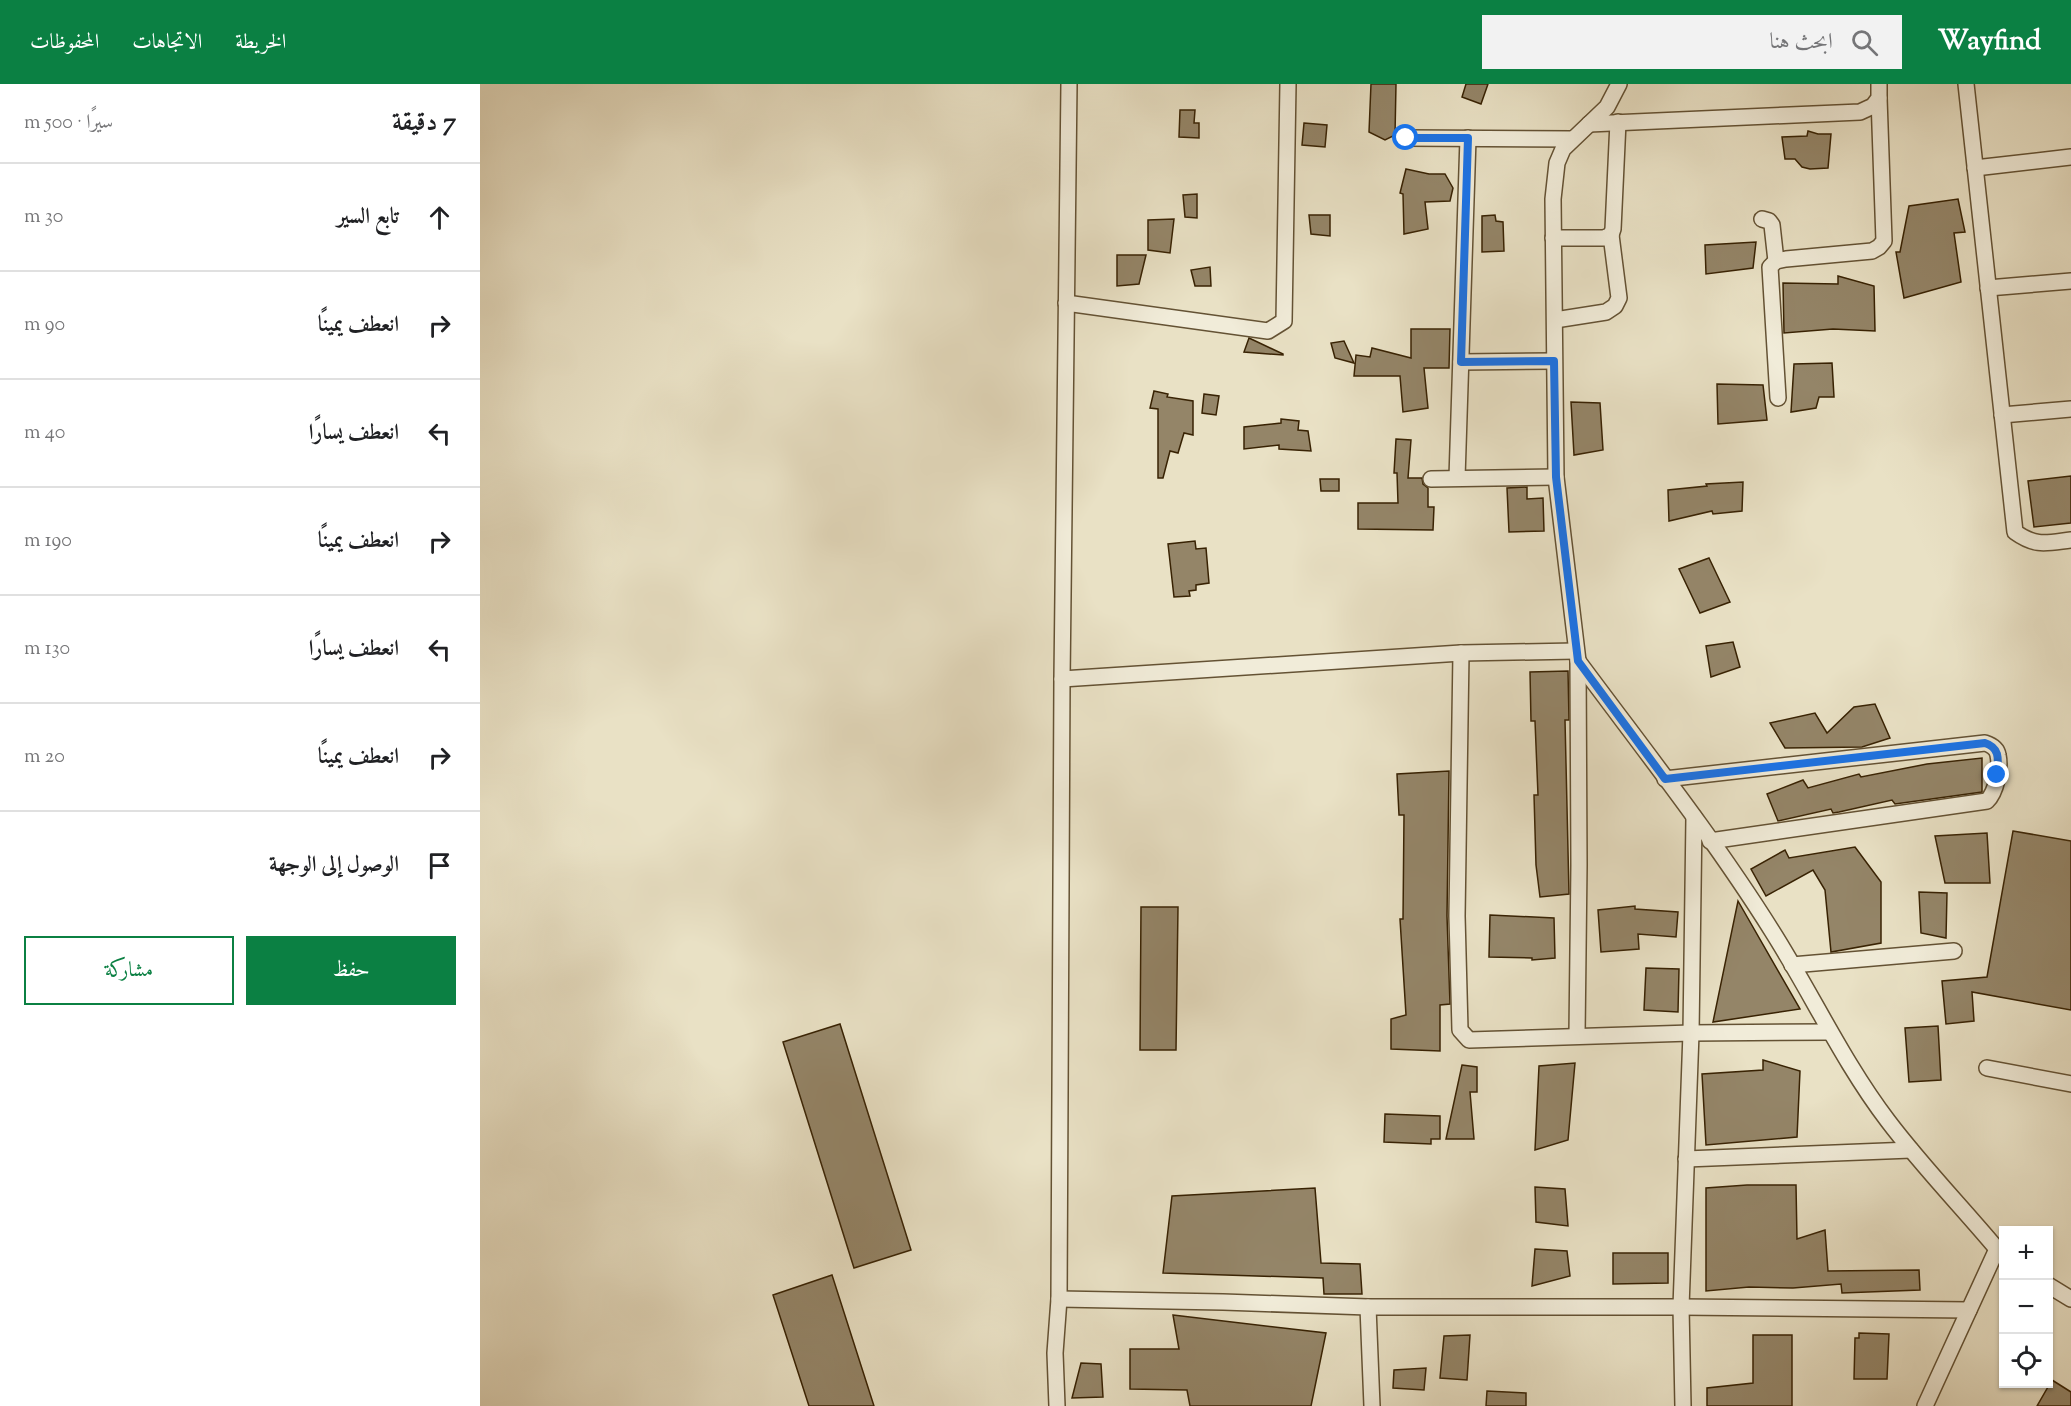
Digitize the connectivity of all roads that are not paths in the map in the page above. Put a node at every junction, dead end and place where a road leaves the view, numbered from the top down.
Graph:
1 (1069, 84) edge
2 (1288, 84) edge
3 (1619, 84) edge
4 (1966, 84) edge
5 (1879, 91) edge
6 (1618, 123) junction
7 (1589, 124) junction
8 (1406, 138) dead end
9 (1468, 138) junction
10 (1572, 139) junction
11 (2071, 157) edge
12 (1975, 168) junction
13 (1762, 219) dead end
14 (1611, 235) junction
15 (1553, 238) junction
16 (1776, 261) junction
17 (2071, 281) edge
18 (1988, 288) junction
19 (1066, 303) junction
20 (1555, 320) junction
21 (1554, 361) junction
22 (1461, 362) junction
23 (1778, 398) dead end
24 (2071, 409) edge
25 (2002, 415) junction
26 (1556, 477) junction
27 (1456, 478) junction
28 (1431, 479) dead end
29 (2071, 540) edge
30 (1461, 653) junction
31 (1577, 656) junction
32 (1062, 679) junction
33 (1665, 779) junction
34 (1694, 817) junction
35 (1710, 841) junction
36 (1954, 951) dead end
37 (1792, 965) junction
38 (1830, 1032) junction
39 (1691, 1033) junction
40 (1577, 1035) junction
41 (1987, 1068) dead end
42 (2071, 1084) edge
43 (1911, 1150) junction
44 (1686, 1159) junction
45 (1999, 1251) edge
46 (1999, 1254) edge
47 (2053, 1288) edge
48 (1059, 1299) junction
49 (2071, 1299) edge
50 (1368, 1307) junction
51 (1681, 1307) junction
52 (1969, 1310) junction
53 (1057, 1406) edge
54 (1372, 1406) edge
55 (1683, 1406) edge
56 (1925, 1406) edge

1 - 19 street
2 - 19 street
3 - 7 street
4 - 12 street
5 - 6 street
5 - 16 street
6 - 7 street
6 - 14 street
7 - 10 street
8 - 9 street
9 - 10 street
9 - 22 street
10 - 15 street
11 - 12 street
12 - 18 street
13 - 16 street
14 - 15 street
14 - 20 street
15 - 20 street
16 - 23 street
17 - 18 street
18 - 25 street
19 - 32 street
20 - 21 street
21 - 22 street
21 - 26 street
22 - 27 street
24 - 25 street
25 - 29 street
26 - 27 street
26 - 31 street
27 - 28 street
30 - 31 street
30 - 32 street
30 - 40 street
31 - 33 street
31 - 40 street
32 - 48 street
33 - 34 street
33 - 35 street
34 - 35 street
34 - 39 street
35 - 37 street
36 - 37 street
37 - 38 street
38 - 39 street
38 - 43 street
39 - 40 street
39 - 44 street
41 - 42 street
43 - 44 street
43 - 45 street
44 - 51 street
46 - 52 street
47 - 49 street
48 - 50 street
48 - 53 street
50 - 51 street
50 - 54 street
51 - 52 street
51 - 55 street
52 - 56 street

